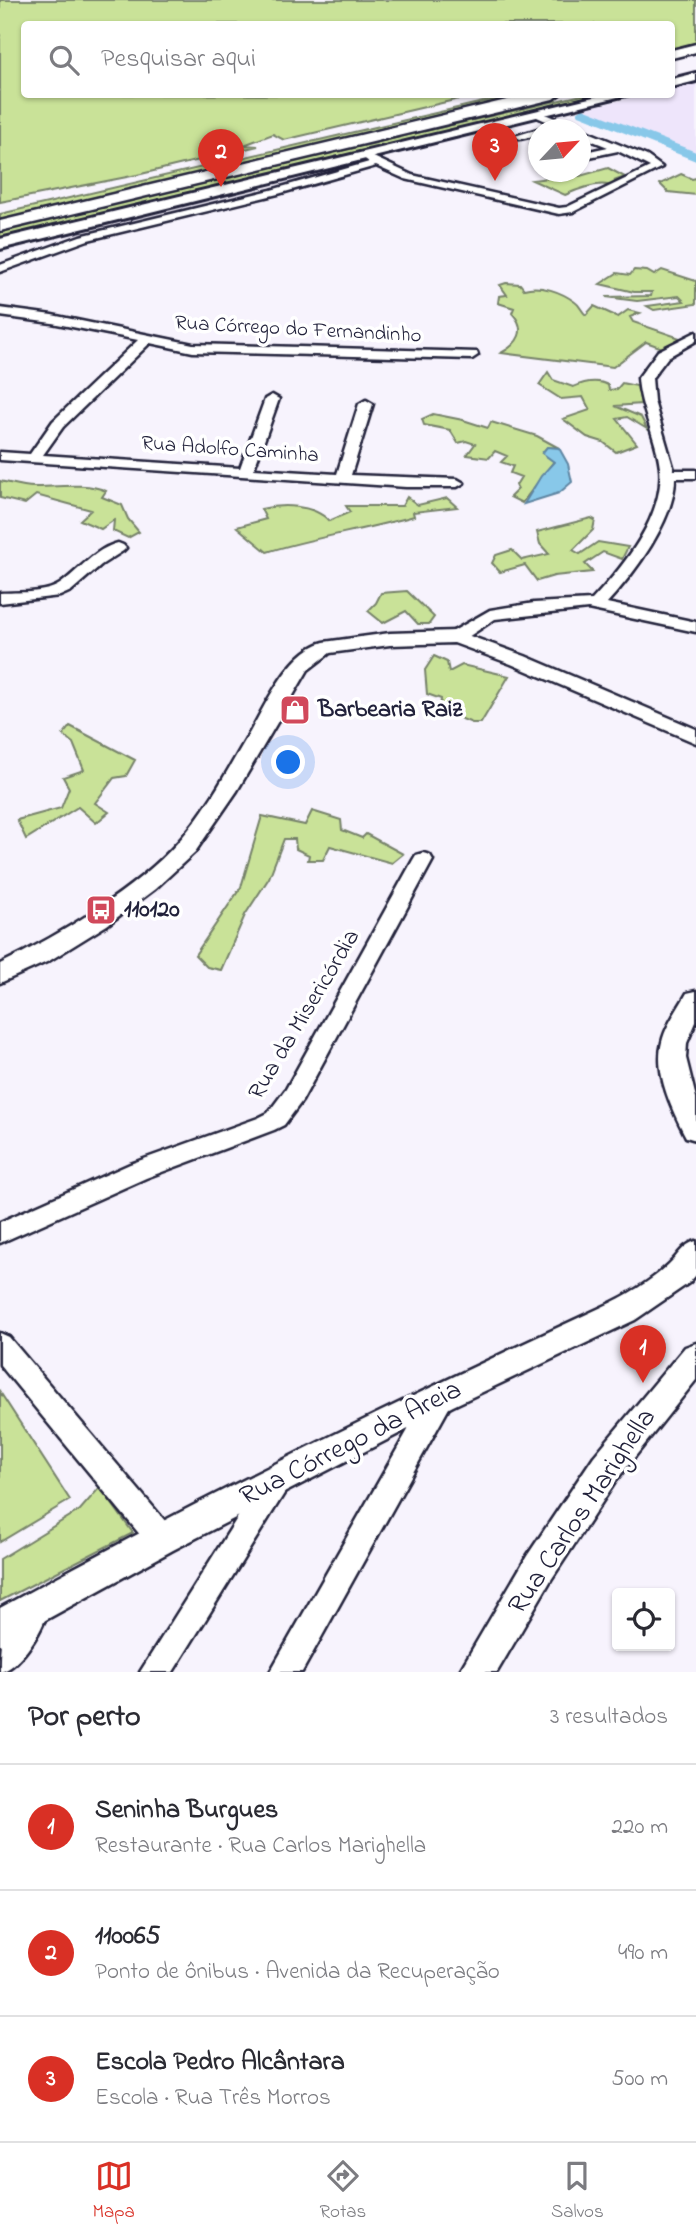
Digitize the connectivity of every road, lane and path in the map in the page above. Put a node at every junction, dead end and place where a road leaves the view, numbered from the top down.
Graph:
1 (696, 48) edge
2 (675, 53) edge
3 (696, 60) edge
4 (675, 65) edge
5 (696, 77) edge
6 (675, 82) edge
7 (482, 98) edge
8 (536, 98) edge
9 (608, 98) edge
10 (540, 115) junction
11 (550, 119) edge
12 (528, 134) edge
13 (520, 136) dead end
14 (591, 136) edge
15 (620, 148) junction
16 (591, 154) edge
17 (372, 160) junction
18 (257, 184) junction
19 (274, 192) junction
20 (0, 209) edge
21 (0, 226) edge
22 (0, 244) edge
23 (0, 269) edge
24 (0, 312) edge
25 (696, 336) edge
26 (147, 340) junction
27 (472, 355) dead end
28 (272, 398) dead end
29 (366, 404) dead end
30 (0, 456) edge
31 (33, 458) junction
32 (245, 473) junction
33 (668, 474) junction
34 (696, 474) edge
35 (343, 479) junction
36 (457, 482) dead end
37 (118, 548) dead end
38 (0, 598) edge
39 (597, 604) junction
40 (696, 627) edge
41 (456, 637) junction
42 (696, 737) edge
43 (422, 860) dead end
44 (0, 974) edge
45 (696, 1000) edge
46 (696, 1129) edge
47 (0, 1234) edge
48 (696, 1253) edge
49 (0, 1345) edge
50 (696, 1357) edge
51 (442, 1396) junction
52 (277, 1479) junction
53 (161, 1538) junction
54 (38, 1607) junction
55 (0, 1628) edge
56 (0, 1658) edge
57 (155, 1672) edge
58 (285, 1672) edge
59 (477, 1672) edge

1 - 2 highway
3 - 4 highway
5 - 6 main road
7 - 20 highway
8 - 21 highway
9 - 10 main road
10 - 11 street
10 - 17 main road
12 - 13 street
14 - 15 street
15 - 16 street
15 - 17 street
17 - 18 main road
17 - 19 street
18 - 19 street
18 - 22 main road
19 - 23 street
24 - 26 street, Rua Córrego do Fernandinho
25 - 33 street
26 - 27 street, Rua Córrego do Fernandinho
26 - 31 street
28 - 32 street
29 - 35 street
30 - 31 street, Rua Adolfo Caminha
31 - 32 street, Rua Adolfo Caminha
32 - 35 street, Rua Adolfo Caminha
33 - 34 street
33 - 39 street
35 - 36 street, Rua Adolfo Caminha
37 - 38 street
39 - 40 street
39 - 41 street
41 - 42 street
41 - 44 street
43 - 47 street, Rua da Misericórdia
45 - 46 street
48 - 51 street, Rua Córrego da Areia
49 - 53 street
50 - 59 street, Rua Carlos Marighella
51 - 52 street, Rua Córrego da Areia
51 - 58 street
52 - 53 street, Rua Córrego da Areia
52 - 57 street
53 - 54 street, Rua Córrego da Areia
54 - 55 street, Rua Córrego da Areia
54 - 56 street

